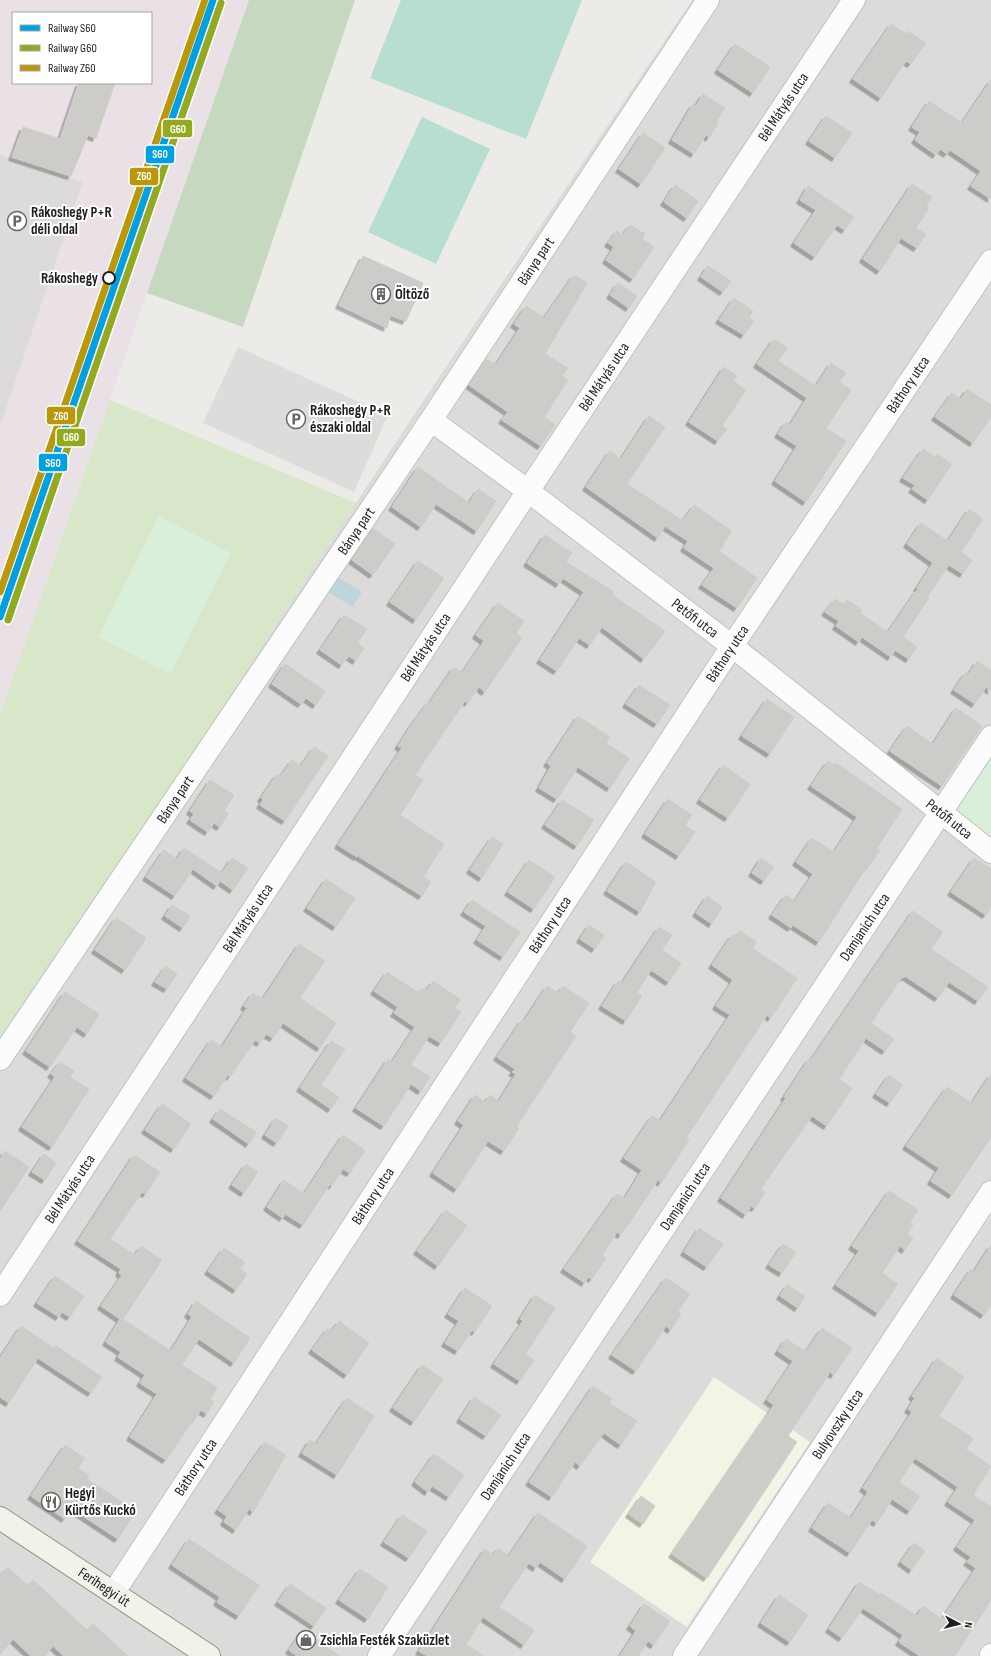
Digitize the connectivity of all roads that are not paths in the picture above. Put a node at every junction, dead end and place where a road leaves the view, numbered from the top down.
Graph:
1 (708, 0) edge
2 (854, 0) edge
3 (991, 260) edge
4 (431, 420) junction
5 (528, 491) junction
6 (732, 646) junction
7 (991, 737) edge
8 (941, 813) junction
9 (991, 852) edge
10 (0, 1059) edge
11 (991, 1192) edge
12 (0, 1296) edge
13 (0, 1518) edge
14 (114, 1592) junction
15 (209, 1656) edge
16 (380, 1656) edge
17 (684, 1656) edge

1 - 4 street, Bánya part
2 - 5 street, Bél Mátyás utca
3 - 6 street, Báthory utca
4 - 5 street, Petőfi utca
4 - 10 street, Bánya part
5 - 6 street, Petőfi utca
5 - 12 street, Bél Mátyás utca
6 - 8 street, Petőfi utca
6 - 14 street, Báthory utca
7 - 8 street, Damjanich utca
8 - 9 street, Petőfi utca
8 - 16 street, Damjanich utca
11 - 17 street, Bulyovszky utca
13 - 14 main road, Ferihegyi út
14 - 15 main road, Ferihegyi út

